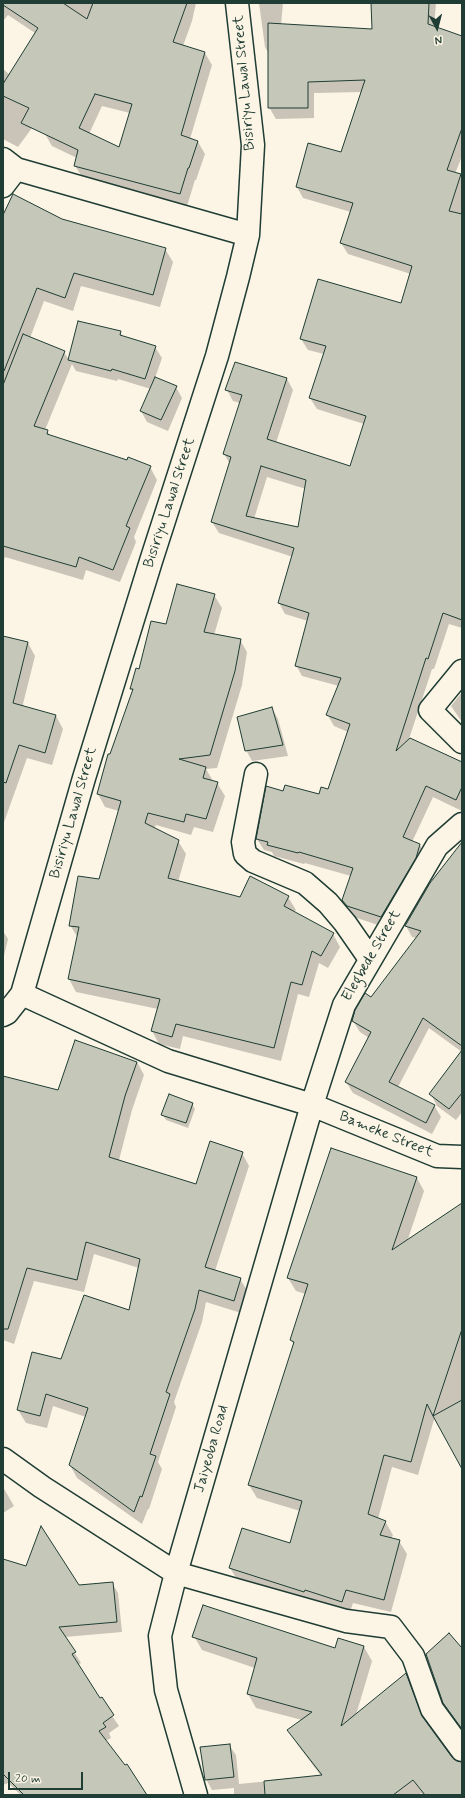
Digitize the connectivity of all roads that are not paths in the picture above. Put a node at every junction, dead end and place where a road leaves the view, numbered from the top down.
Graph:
1 (238, 3) edge
2 (10, 164) edge
3 (3, 186) edge
4 (248, 235) junction
5 (462, 671) edge
6 (462, 742) edge
7 (256, 774) dead end
8 (462, 824) edge
9 (370, 959) junction
10 (22, 994) junction
11 (3, 1015) edge
12 (312, 1105) junction
13 (462, 1157) edge
14 (3, 1459) edge
15 (176, 1573) junction
16 (462, 1750) edge
17 (196, 1795) edge

1 - 4 street, Bisiriyu Lawal Street
2 - 3 street
2 - 4 street
4 - 10 street, Bisiriyu Lawal Street
5 - 6 street
7 - 9 street
8 - 9 street, Elegbede Street
9 - 12 street, Elegbede Street
10 - 11 street
10 - 12 street, Bameke Street
12 - 13 street, Bameke Street
12 - 15 street, Jaiyeoba Road
14 - 15 street
15 - 16 street
15 - 17 street, Jaiyeoba Road

